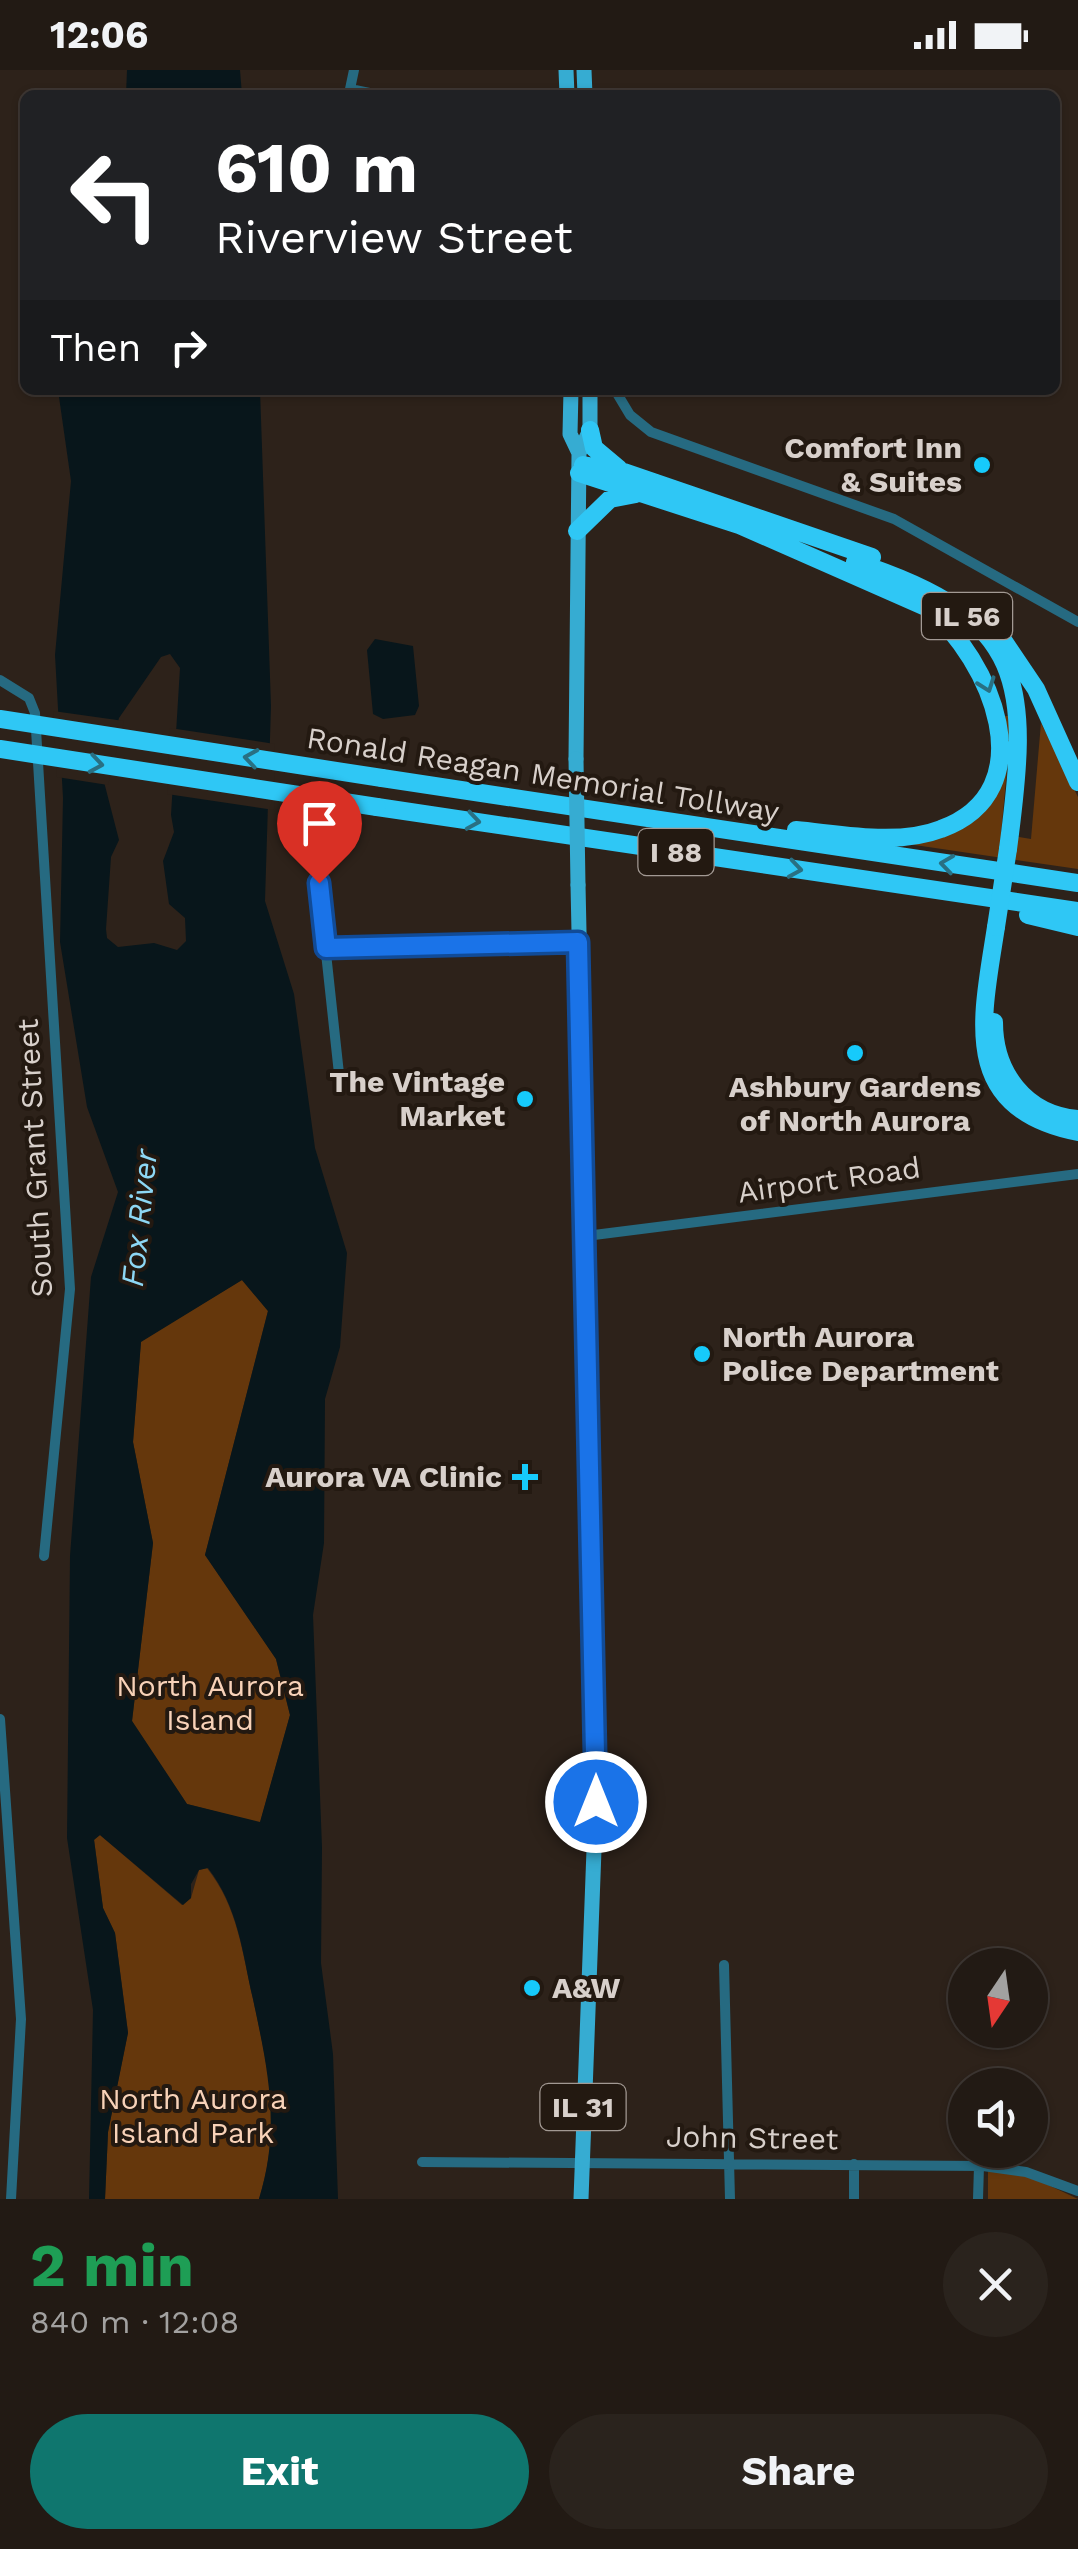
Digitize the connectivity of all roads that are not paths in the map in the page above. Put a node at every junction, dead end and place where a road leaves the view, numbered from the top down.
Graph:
1 (571, 395) edge
2 (590, 395) edge
3 (618, 395) edge
4 (590, 430) junction
5 (579, 464) junction
6 (624, 472) junction
7 (642, 494) junction
8 (737, 524) junction
9 (577, 531) junction
10 (1078, 622) edge
11 (996, 630) junction
12 (0, 680) edge
13 (0, 719) edge
14 (0, 749) edge
15 (1078, 782) edge
16 (720, 830) junction
17 (1013, 850) junction
18 (316, 851) dead end
19 (1078, 883) edge
20 (976, 896) junction
21 (1078, 911) edge
22 (1078, 926) edge
23 (1002, 928) junction
24 (578, 942) junction
25 (326, 948) junction
26 (340, 1082) dead end
27 (1078, 1120) edge
28 (1078, 1132) edge
29 (1078, 1174) edge
30 (586, 1236) junction
31 (44, 1556) dead end
32 (1, 1720) edge
33 (724, 1964) dead end
34 (422, 2162) dead end
35 (580, 2162) junction
36 (729, 2163) junction
37 (854, 2164) junction
38 (948, 2166) edge
39 (979, 2168) edge
40 (995, 2168) edge
41 (1078, 2190) edge
42 (11, 2199) edge
43 (580, 2199) edge
44 (730, 2199) edge
45 (854, 2199) edge
46 (978, 2199) edge

1 - 5 main road
2 - 4 main road, IL 31
3 - 10 street
4 - 5 main road, IL 31
4 - 6 highway
5 - 6 highway, IL 56
5 - 7 highway
5 - 9 main road, IL 31
6 - 11 highway, IL 56
7 - 8 highway, IL 56
7 - 9 highway
8 -> 16 highway
8 - 17 highway, IL 56
9 - 24 main road, IL 31, bridge
11 - 15 highway, IL 56
11 - 17 highway
12 - 31 street, South Grant Street
16 -> 13 highway, Ronald Reagan Memorial Tollway / I 88, bridge
14 -> 20 highway, Ronald Reagan Memorial Tollway / I 88, bridge
19 -> 16 highway, Ronald Reagan Memorial Tollway / I 88
17 - 23 highway, IL 56, bridge
18 - 25 street
20 - 21 highway, Ronald Reagan Memorial Tollway / I 88
20 - 22 highway
23 - 27 highway
23 - 28 highway, IL 56
24 - 25 street
24 - 30 main road, IL 31
25 - 26 street
29 - 30 street, Airport Road
30 - 35 main road, IL 31
32 - 42 street
33 - 36 street
34 - 35 street, John Street
35 - 36 street, John Street
35 - 43 main road, IL 31
36 - 37 street, John Street
36 - 44 street
37 - 38 street, John Street
37 - 45 street
39 - 46 street
40 - 41 street, John Street

